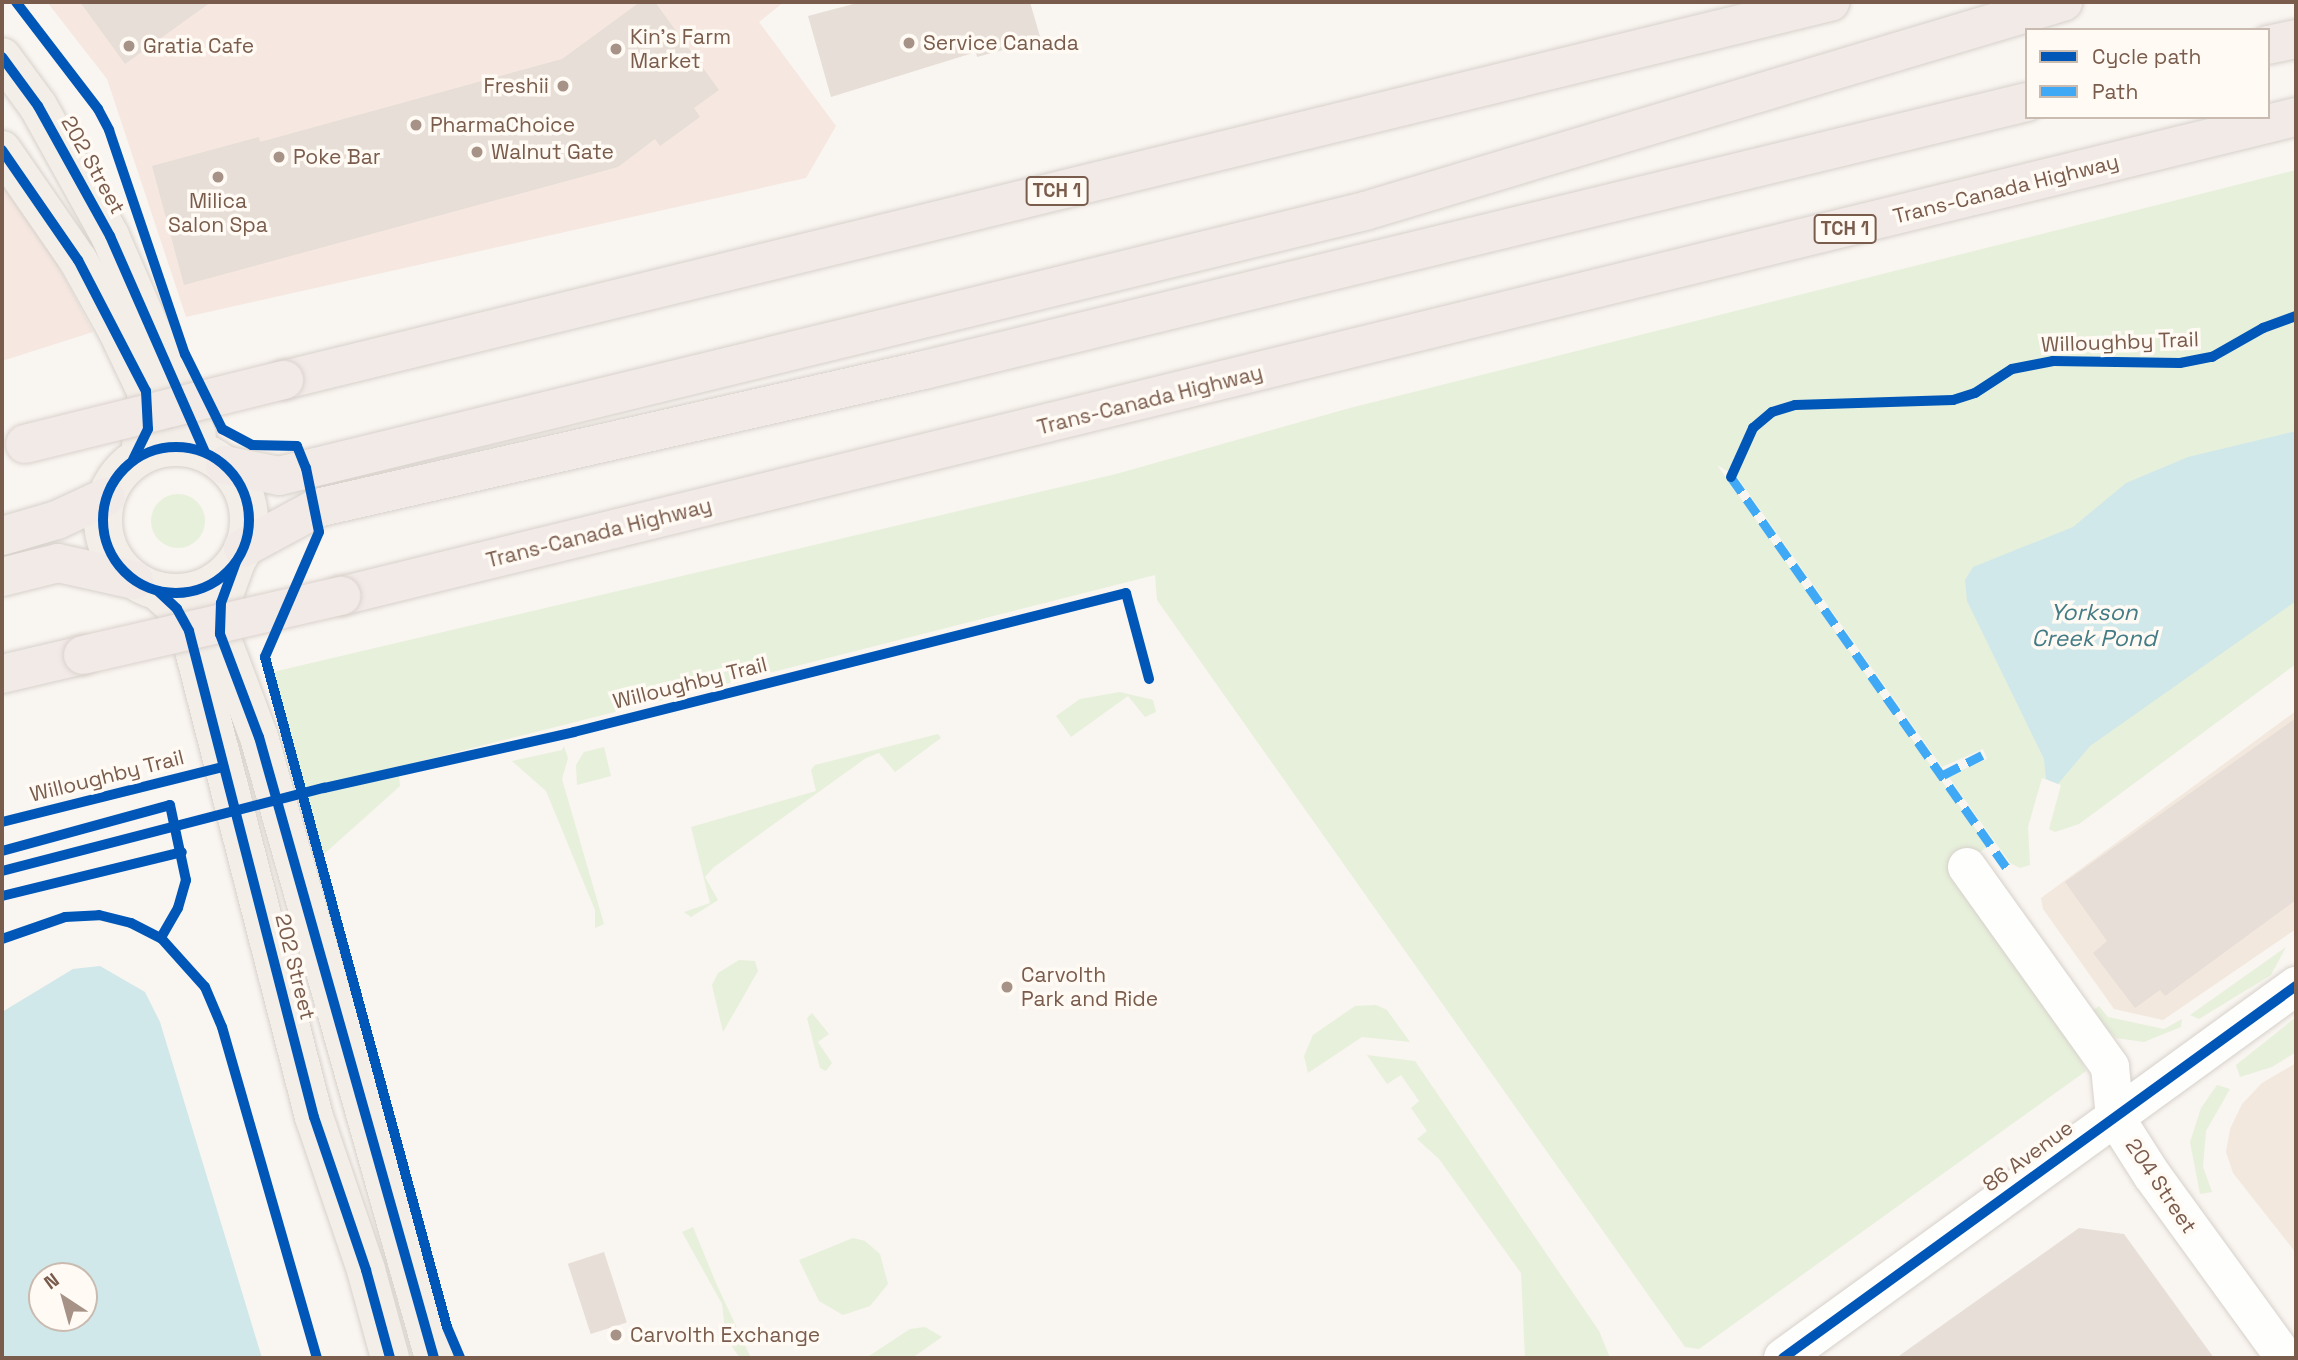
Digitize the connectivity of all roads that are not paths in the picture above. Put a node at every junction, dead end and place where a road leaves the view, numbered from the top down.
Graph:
1 (1830, 2) edge
2 (2063, 2) edge
3 (2296, 38) edge
4 (2270, 44) edge
5 (2, 57) edge
6 (2025, 102) edge
7 (2296, 117) edge
8 (2, 150) edge
9 (13, 447) edge
10 (215, 459) junction
11 (133, 460) junction
12 (106, 497) junction
13 (2, 536) edge
14 (240, 555) junction
15 (2, 578) edge
16 (146, 586) junction
17 (2, 674) edge
18 (1967, 867) dead end
19 (2296, 986) edge
20 (2115, 1117) junction
21 (390, 1358) edge
22 (434, 1358) edge
23 (1783, 1358) edge
24 (2285, 1358) edge

1 - 9 highway, TCH 1, bridge
2 - 10 highway
3 - 4 highway
5 - 10 main road, 202 Street
6 - 14 highway
7 - 17 highway, Trans-Canada Highway / TCH 1, bridge
8 - 11 main road
10 - 11 main road
10 - 14 main road
11 - 12 main road
12 - 13 highway
12 - 16 main road
14 - 16 main road
14 - 22 main road, 202 Street
15 - 16 highway
16 - 21 main road, 202 Street
18 - 20 street, 204 Street
19 - 20 street, 86 Avenue
20 - 23 street, 86 Avenue
20 - 24 street, 204 Street

